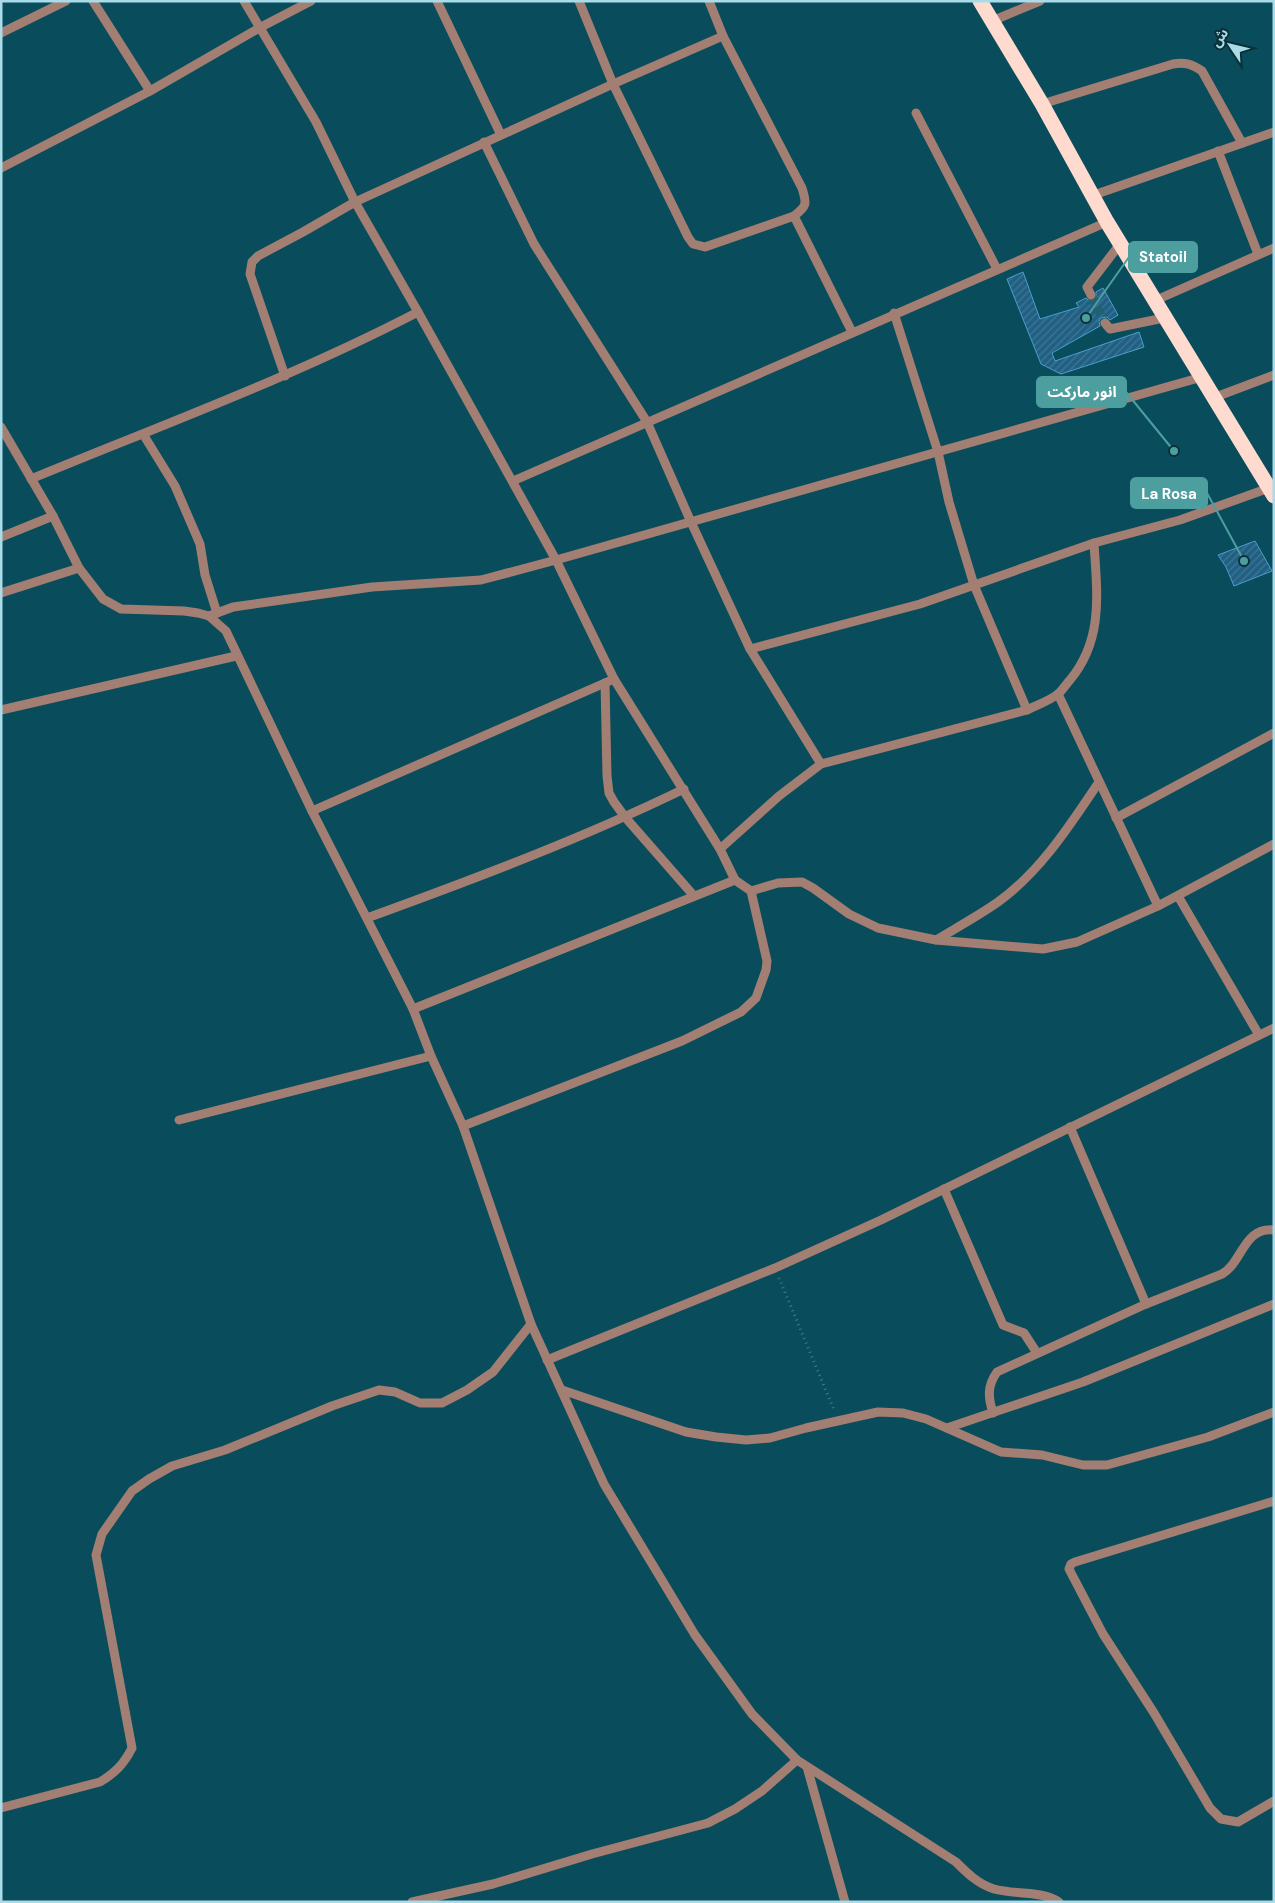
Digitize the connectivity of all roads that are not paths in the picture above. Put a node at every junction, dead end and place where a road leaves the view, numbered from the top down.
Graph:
1 (66, 1) edge
2 (93, 1) edge
3 (244, 1) edge
4 (311, 1) edge
5 (437, 1) edge
6 (579, 1) edge
7 (709, 1) edge
8 (980, 1) edge
9 (1040, 1) edge
10 (992, 21) junction
11 (261, 27) junction
12 (1, 33) edge
13 (723, 36) junction
14 (613, 84) junction
15 (150, 91) junction
16 (1042, 104) junction
17 (916, 113) dead end
18 (1274, 132) edge
19 (501, 135) junction
20 (484, 142) junction
21 (1242, 143) junction
22 (1218, 152) junction
23 (1, 168) edge
24 (1091, 196) junction
25 (355, 202) junction
26 (794, 216) junction
27 (1107, 222) junction
28 (1120, 244) junction
29 (1274, 248) edge
30 (1258, 254) junction
31 (996, 269) junction
32 (1090, 295) dead end
33 (1154, 301) junction
34 (418, 312) junction
35 (894, 314) junction
36 (1164, 318) junction
37 (1105, 323) dead end
38 (852, 332) junction
39 (1274, 375) edge
40 (286, 376) junction
41 (1202, 377) junction
42 (1214, 398) junction
43 (647, 422) junction
44 (1, 427) edge
45 (143, 434) junction
46 (12, 443) junction
47 (1, 445) edge
48 (938, 452) junction
49 (31, 479) junction
50 (513, 481) junction
51 (1271, 492) edge
52 (53, 516) junction
53 (691, 522) junction
54 (1, 537) edge
55 (1094, 543) junction
56 (556, 560) junction
57 (79, 568) junction
58 (974, 584) junction
59 (1, 593) edge
60 (213, 615) junction
61 (750, 649) junction
62 (236, 656) junction
63 (614, 679) junction
64 (605, 683) junction
65 (1058, 694) junction
66 (1, 710) edge
67 (1027, 710) junction
68 (1274, 733) edge
69 (821, 764) junction
70 (1099, 782) junction
71 (684, 789) junction
72 (312, 811) junction
73 (625, 817) junction
74 (1116, 818) junction
75 (1274, 844) edge
76 (720, 849) junction
77 (735, 880) junction
78 (751, 891) junction
79 (694, 896) junction
80 (1178, 896) junction
81 (1158, 906) junction
82 (367, 918) junction
83 (936, 940) junction
84 (413, 1009) junction
85 (1274, 1028) edge
86 (1259, 1035) junction
87 (432, 1056) junction
88 (179, 1120) dead end
89 (463, 1126) junction
90 (1070, 1128) junction
91 (944, 1188) junction
92 (1274, 1230) edge
93 (1146, 1304) junction
94 (1274, 1304) edge
95 (531, 1324) junction
96 (1037, 1353) junction
97 (547, 1360) junction
98 (562, 1390) junction
99 (1274, 1412) edge
100 (993, 1413) junction
101 (947, 1428) junction
102 (1274, 1501) edge
103 (797, 1760) junction
104 (807, 1766) junction
105 (1274, 1801) edge
106 (1, 1808) edge
107 (412, 1902) edge
108 (845, 1902) edge
109 (1059, 1902) edge

1 - 12 street
2 - 15 street
3 - 11 street
4 - 11 street
5 - 19 street
6 - 14 street
7 - 13 street
8 - 10 highway
9 - 10 street
10 - 16 highway
11 - 15 street
11 - 25 street
13 - 14 street
13 - 26 street
14 - 19 street
14 - 26 street
15 - 23 street
16 - 21 street
16 - 24 highway
17 - 31 street
18 - 21 street
19 - 20 street
20 - 25 street
20 - 43 street
21 - 22 street
22 - 24 street
22 - 30 street
24 - 27 highway
25 - 34 street
25 - 40 street
26 - 38 street
27 - 28 highway
27 - 31 street
28 - 32 street
28 - 33 highway
29 - 30 street
30 - 33 street
31 - 35 street
33 - 36 highway
34 - 40 street
34 - 50 street
35 - 38 street
35 - 48 street
36 - 37 street
36 - 41 highway
38 - 43 street
39 - 42 street
40 - 45 street
41 - 42 highway
41 - 48 street
42 - 51 highway
43 - 50 street
43 - 53 street
44 - 46 street
45 - 49 street
45 - 60 street
46 - 47 street
46 - 49 street
48 - 53 street
48 - 58 street
49 - 52 street
50 - 56 street
51 - 55 street
52 - 54 street
52 - 57 street
53 - 56 street
53 - 61 street
55 - 58 street
55 - 65 street
56 - 60 street
56 - 63 street
57 - 59 street
57 - 60 street
58 - 61 street
58 - 67 street
60 - 62 street
61 - 69 street
62 - 66 street
62 - 72 street
63 - 64 street
63 - 71 street
64 - 72 street
64 - 73 street
65 - 67 street
65 - 70 street
67 - 69 street
68 - 74 street
69 - 76 street
70 - 74 street
70 - 83 street
71 - 73 street
71 - 76 street
72 - 82 street
73 - 79 street
73 - 82 street
74 - 81 street
75 - 80 street
76 - 77 street
77 - 78 street
77 - 79 street
78 - 83 street
78 - 89 street
79 - 84 street
80 - 81 street
80 - 86 street
81 - 83 street
82 - 84 street
84 - 87 street
85 - 86 street
86 - 90 street
87 - 88 street
87 - 89 street
89 - 95 street
90 - 91 street
90 - 93 street
91 - 96 street
91 - 97 street
92 - 93 street
93 - 96 street
94 - 100 street
95 - 97 street
95 - 106 street
96 - 100 street
97 - 98 street
98 - 101 street
98 - 103 street
99 - 101 street
100 - 101 street
102 - 105 street
103 - 104 street
103 - 107 street
104 - 108 street
104 - 109 street

